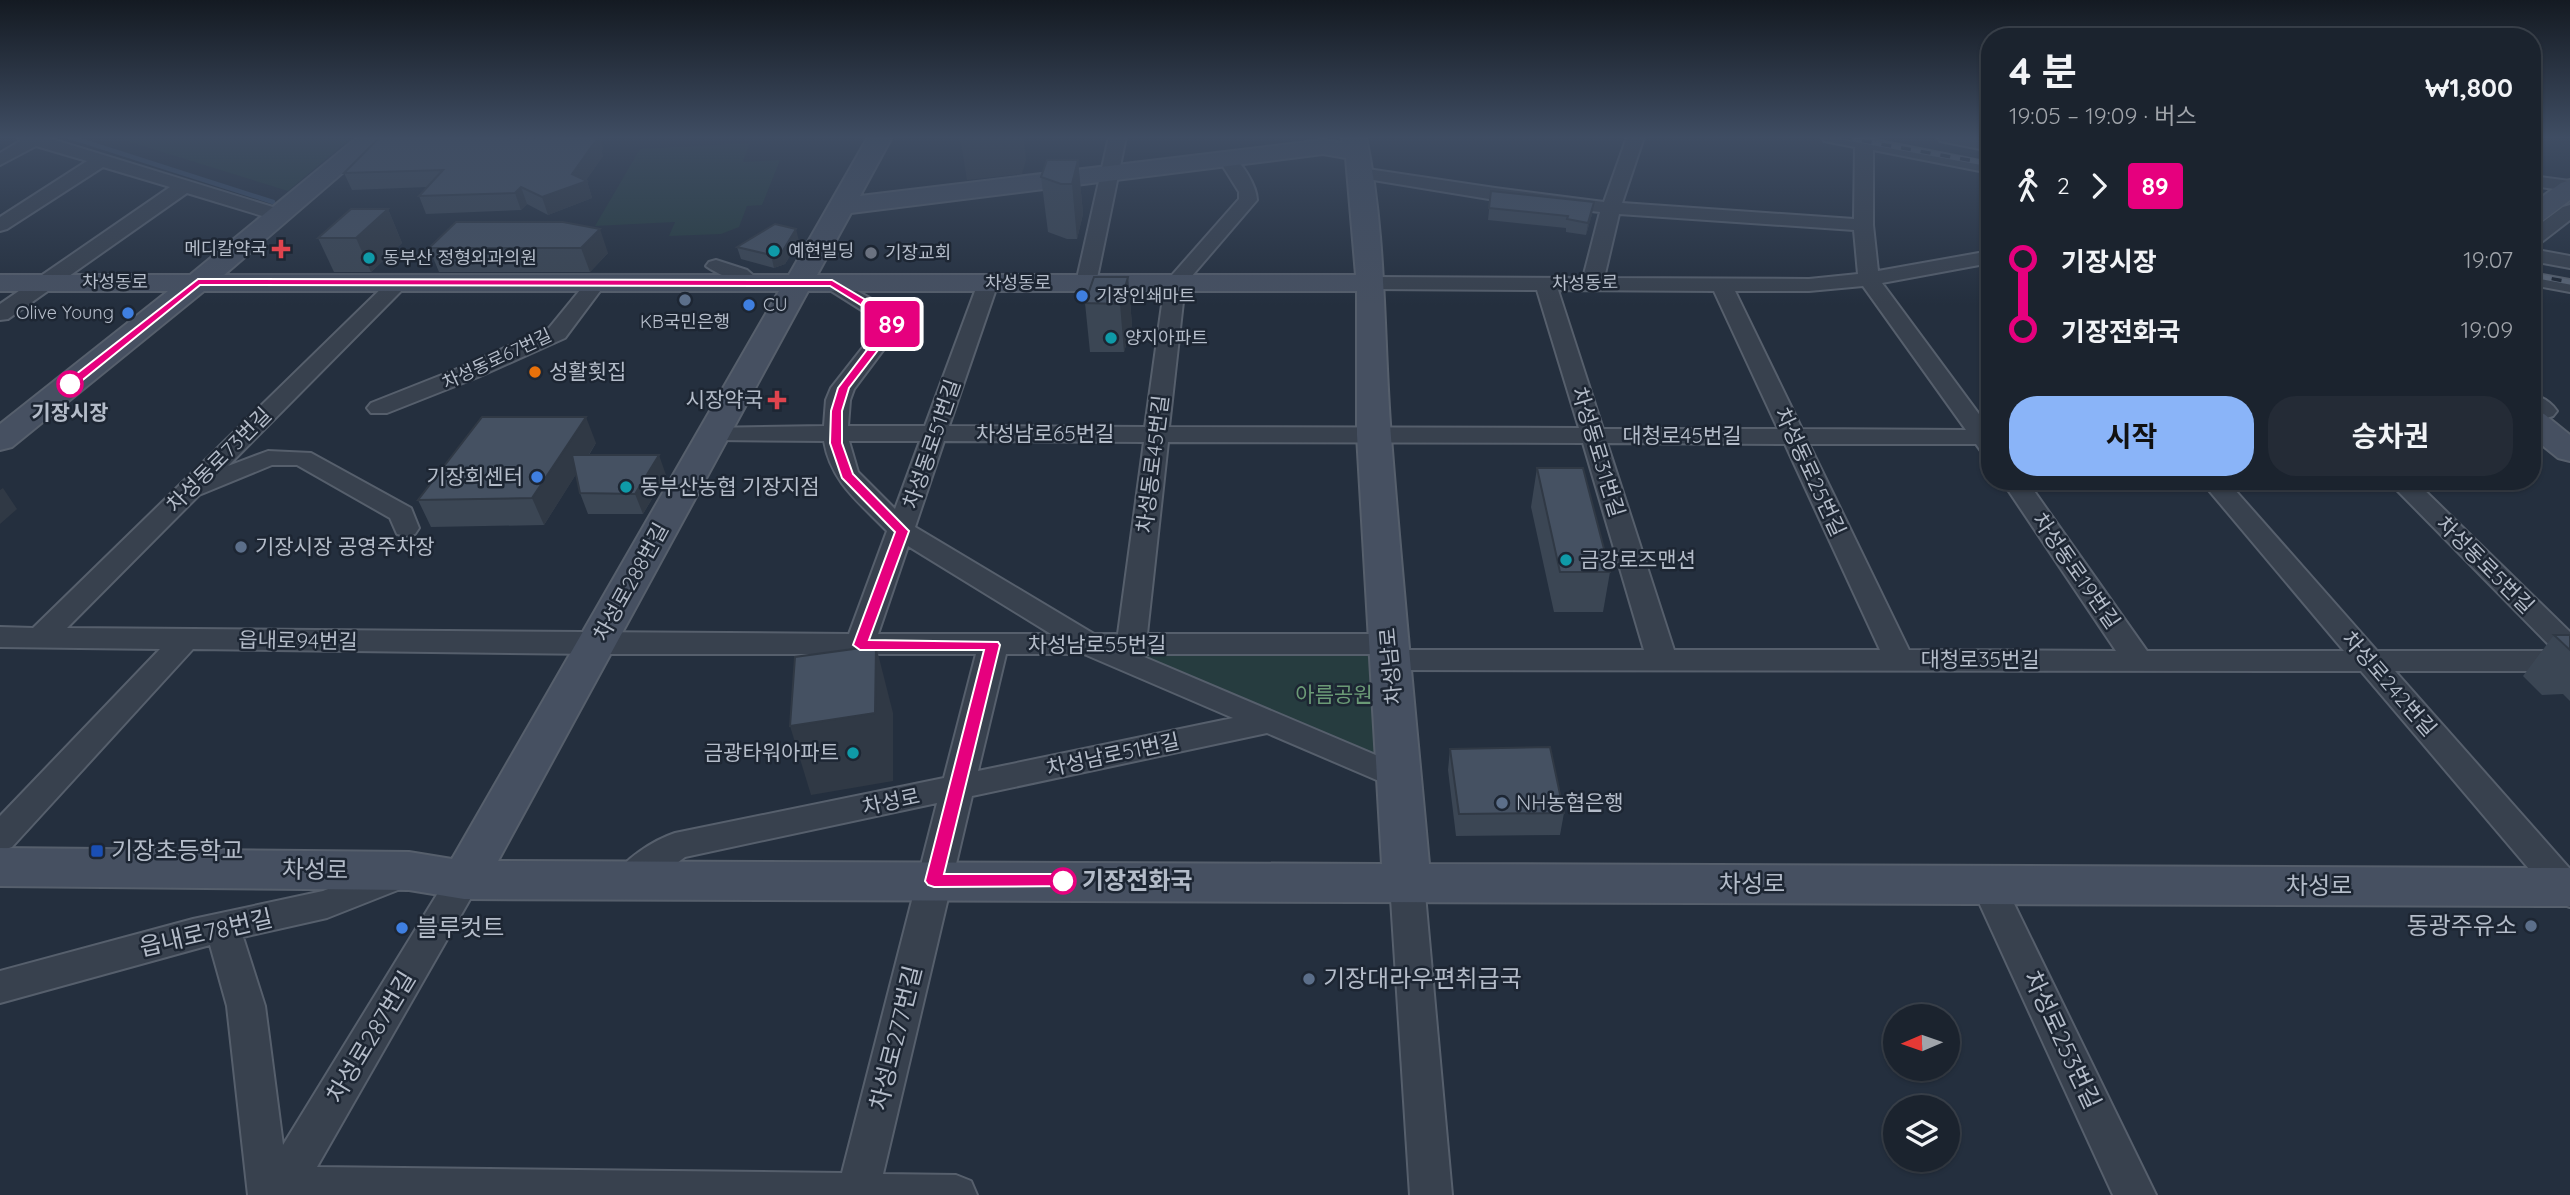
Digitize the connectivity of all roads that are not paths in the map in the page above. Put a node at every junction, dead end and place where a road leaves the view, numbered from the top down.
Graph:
1 (50, 193) edge
2 (175, 193) edge
3 (210, 193) edge
4 (306, 193) edge
5 (850, 193) edge
6 (957, 193) edge
7 (1106, 193) edge
8 (1248, 193) edge
9 (1361, 193) edge
10 (1491, 193) edge
11 (1616, 193) edge
12 (1863, 193) edge
13 (2552, 193) edge
14 (843, 206) junction
15 (1611, 208) junction
16 (279, 215) junction
17 (2541, 219) edge
18 (0, 225) edge
19 (1863, 225) junction
20 (2541, 257) edge
21 (1981, 259) edge
22 (2570, 262) edge
23 (716, 266) dead end
24 (1869, 279) junction
25 (2541, 281) edge
26 (198, 282) junction
27 (0, 283) edge
28 (45, 283) junction
29 (397, 283) junction
30 (596, 283) junction
31 (752, 283) junction
32 (816, 283) junction
33 (988, 283) junction
34 (1086, 283) junction
35 (1175, 283) junction
36 (1371, 283) junction
37 (1592, 283) junction
38 (1721, 283) junction
39 (1546, 284) junction
40 (2570, 286) edge
41 (0, 314) edge
42 (379, 408) dead end
43 (2541, 408) edge
44 (1981, 431) edge
45 (715, 433) junction
46 (835, 433) junction
47 (936, 434) junction
48 (1156, 434) junction
49 (2549, 434) edge
50 (1374, 435) junction
51 (1593, 436) junction
52 (1793, 436) junction
53 (0, 440) edge
54 (1981, 440) edge
55 (2020, 490) edge
56 (2221, 490) edge
57 (2409, 490) edge
58 (186, 493) junction
59 (406, 528) dead end
60 (902, 531) junction
61 (0, 637) edge
62 (40, 638) junction
63 (186, 639) junction
64 (596, 644) junction
65 (860, 645) junction
66 (993, 645) junction
67 (1090, 645) junction
68 (1131, 645) junction
69 (2570, 649) edge
70 (1389, 652) junction
71 (1662, 660) junction
72 (1899, 660) junction
73 (2138, 660) junction
74 (2368, 661) junction
75 (2570, 661) edge
76 (1269, 722) junction
77 (1400, 778) junction
78 (957, 789) junction
79 (0, 838) edge
80 (0, 867) edge
81 (409, 871) junction
82 (464, 880) junction
83 (629, 880) junction
84 (934, 881) junction
85 (1407, 883) junction
86 (1988, 885) junction
87 (2568, 889) edge
88 (223, 929) junction
89 (0, 987) edge
90 (270, 1191) edge
91 (857, 1195) edge
92 (956, 1195) edge
93 (1431, 1195) edge
94 (2135, 1195) edge

1 - 18 street
2 - 28 street, 차성동로
3 - 16 street
4 - 16 street
5 - 14 street, 차성로288번길
6 - 14 street
7 - 34 street
8 - 35 street
9 - 36 street, 차성남로
10 - 15 street
11 - 15 street
12 - 19 street
13 - 17 street
14 - 32 street, 차성로288번길
15 - 19 street
15 - 37 street
16 - 26 street
19 - 24 street
20 - 22 street
21 - 24 street, 차성동로
23 - 31 street
24 - 38 street, 차성동로
24 - 44 street
25 - 40 street
26 - 28 street, 차성동로
26 - 29 street, 차성동로
26 - 53 street
27 - 28 street, 차성동로
28 - 41 street
29 - 30 street, 차성동로
29 - 58 street, 차성동로73번길
30 - 31 street, 차성동로
30 - 42 street, 차성동로67번길
31 - 32 street, 차성동로
32 - 33 street, 차성동로
32 - 45 street, 차성로288번길
32 - 46 street
33 - 34 street, 차성동로
33 - 47 street, 차성동로51번길
34 - 35 street, 차성동로
35 - 36 street, 차성동로
35 - 48 street, 차성동로45번길
36 - 39 street, 차성동로
36 - 50 street, 차성남로
37 - 38 street, 차성동로
37 - 39 street, 차성동로
38 - 52 street, 차성동로25번길
39 - 51 street, 차성동로31번길
43 - 49 street
45 - 46 street, 차성남로65번길
45 - 64 street, 차성로288번길
46 - 47 street, 차성남로65번길
46 - 60 street
47 - 48 street, 차성남로65번길
47 - 60 street, 차성동로51번길
48 - 50 street, 차성남로65번길
48 - 68 street, 차성동로45번길
50 - 51 street, 대청로45번길
50 - 70 street, 차성남로
51 - 52 street, 대청로45번길
51 - 71 street, 차성동로31번길
52 - 54 street, 대청로45번길
52 - 72 street, 차성동로25번길
55 - 73 street, 차성동로19번길
56 - 74 street, 차성로242번길
57 - 69 street, 차성동로5번길
58 - 59 street
58 - 62 street, 차성동로73번길
60 - 65 street, 차성동로51번길
60 - 67 street
61 - 62 street, 읍내로94번길
62 - 63 street, 읍내로94번길
63 - 64 street, 읍내로94번길
63 - 79 street
64 - 65 street, 차성남로55번길
64 - 82 street, 차성로288번길
65 - 66 street, 차성남로55번길
66 - 67 street, 차성남로55번길
66 - 78 street, 차성로
67 - 68 street, 차성남로55번길
67 - 76 street
68 - 70 street, 차성남로55번길
70 - 71 street, 대청로35번길
70 - 77 street, 차성남로
71 - 72 street, 대청로35번길
72 - 73 street, 대청로35번길
73 - 74 street, 대청로35번길
74 - 75 street, 대청로35번길
74 - 87 street, 차성로242번길
76 - 77 street
76 - 78 street, 차성남로51번길
77 - 85 street, 차성남로
78 - 83 street, 차성로
78 - 84 street, 차성로
80 - 81 street, 차성로
81 - 82 street, 차성로
81 - 88 street, 읍내로78번길
82 - 83 street, 차성로
82 - 90 street, 차성로287번길
83 - 84 street, 차성로
84 - 85 street, 차성로
84 - 91 street, 차성로277번길
85 - 86 street, 차성로
85 - 93 street, 차성남로
86 - 87 street, 차성로
86 - 94 street, 차성로253번길
88 - 89 street, 읍내로78번길
88 - 90 street
90 - 91 street
91 - 92 street

